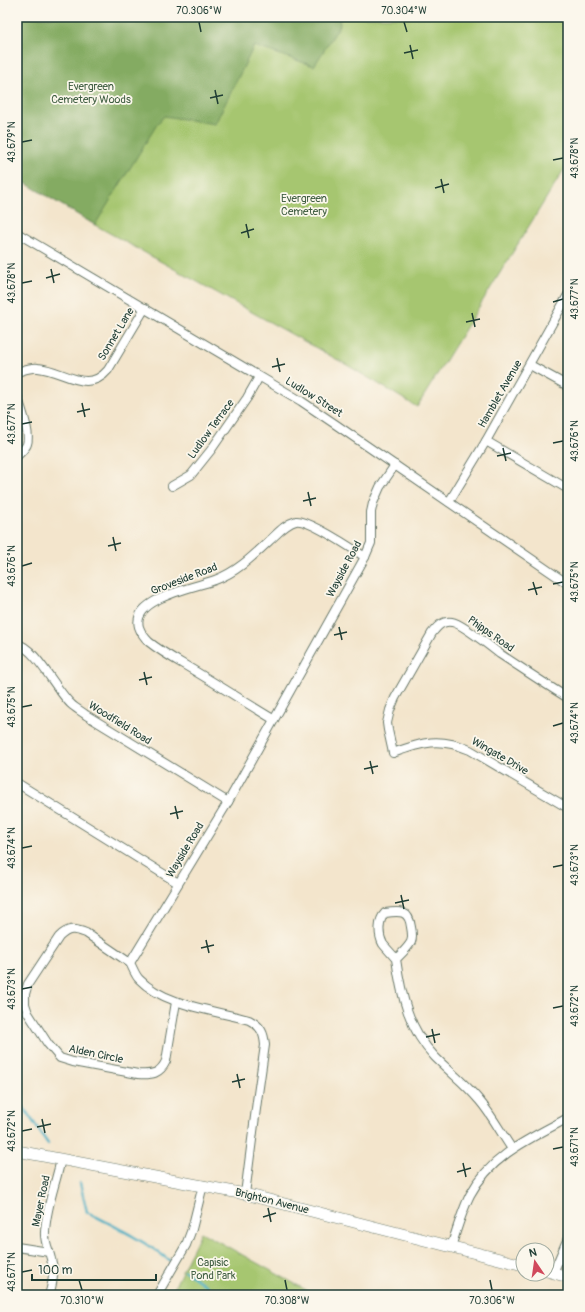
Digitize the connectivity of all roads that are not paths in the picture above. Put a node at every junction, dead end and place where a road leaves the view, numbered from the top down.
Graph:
1 (17, 233) edge
2 (568, 295) edge
3 (145, 308) junction
4 (530, 365) junction
5 (17, 372) edge
6 (259, 377) junction
7 (568, 386) edge
8 (17, 394) edge
9 (486, 441) junction
10 (17, 456) edge
11 (395, 465) junction
12 (172, 486) dead end
13 (568, 489) edge
14 (449, 502) junction
15 (365, 557) junction
16 (568, 584) edge
17 (17, 644) edge
18 (568, 698) edge
19 (273, 720) junction
20 (393, 753) joint
21 (17, 784) edge
22 (228, 802) junction
23 (568, 808) edge
24 (178, 883) junction
25 (396, 959) junction
26 (130, 963) junction
27 (176, 1002) junction
28 (568, 1118) edge
29 (512, 1149) junction
30 (17, 1151) edge
31 (61, 1159) junction
32 (203, 1185) junction
33 (245, 1194) junction
34 (568, 1238) edge
35 (451, 1246) junction
36 (17, 1247) edge
37 (49, 1252) junction
38 (515, 1263) edge
39 (555, 1263) edge
40 (555, 1273) edge
41 (568, 1277) edge
42 (49, 1295) edge
43 (158, 1295) edge

1 - 3 street, Ludlow Street
2 - 4 street, Hamblet Avenue
3 - 5 street, Sonnet Lane
3 - 6 street, Ludlow Street
4 - 7 street
4 - 9 street, Hamblet Avenue
6 - 11 street, Ludlow Street
6 - 12 street, Ludlow Terrace
8 - 10 street
9 - 13 street
9 - 14 street, Hamblet Avenue
11 - 14 street, Ludlow Street
11 - 15 street, Wayside Road
14 - 16 street, Ludlow Street
15 - 19 street, Wayside Road
15 - 19 street, Groveside Road
17 - 22 street, Woodfield Road
18 - 20 street, Phipps Road
19 - 22 street, Wayside Road
20 - 23 street, Wingate Drive
21 - 24 street
22 - 24 street, Wayside Road
24 - 26 street, Wayside Road
25 - 25 street
25 - 29 street
26 - 27 street
26 - 27 street, Alden Circle
27 - 33 street
28 - 29 street
29 - 35 street
30 - 31 main road, Brighton Avenue
31 - 32 main road, Brighton Avenue
31 - 37 street, Mayer Road
32 - 33 main road, Brighton Avenue
32 - 43 street
33 - 35 main road, Brighton Avenue
34 - 39 street
35 - 38 main road, Brighton Avenue
36 - 37 street
37 - 42 street, Mayer Road
40 - 41 main road

